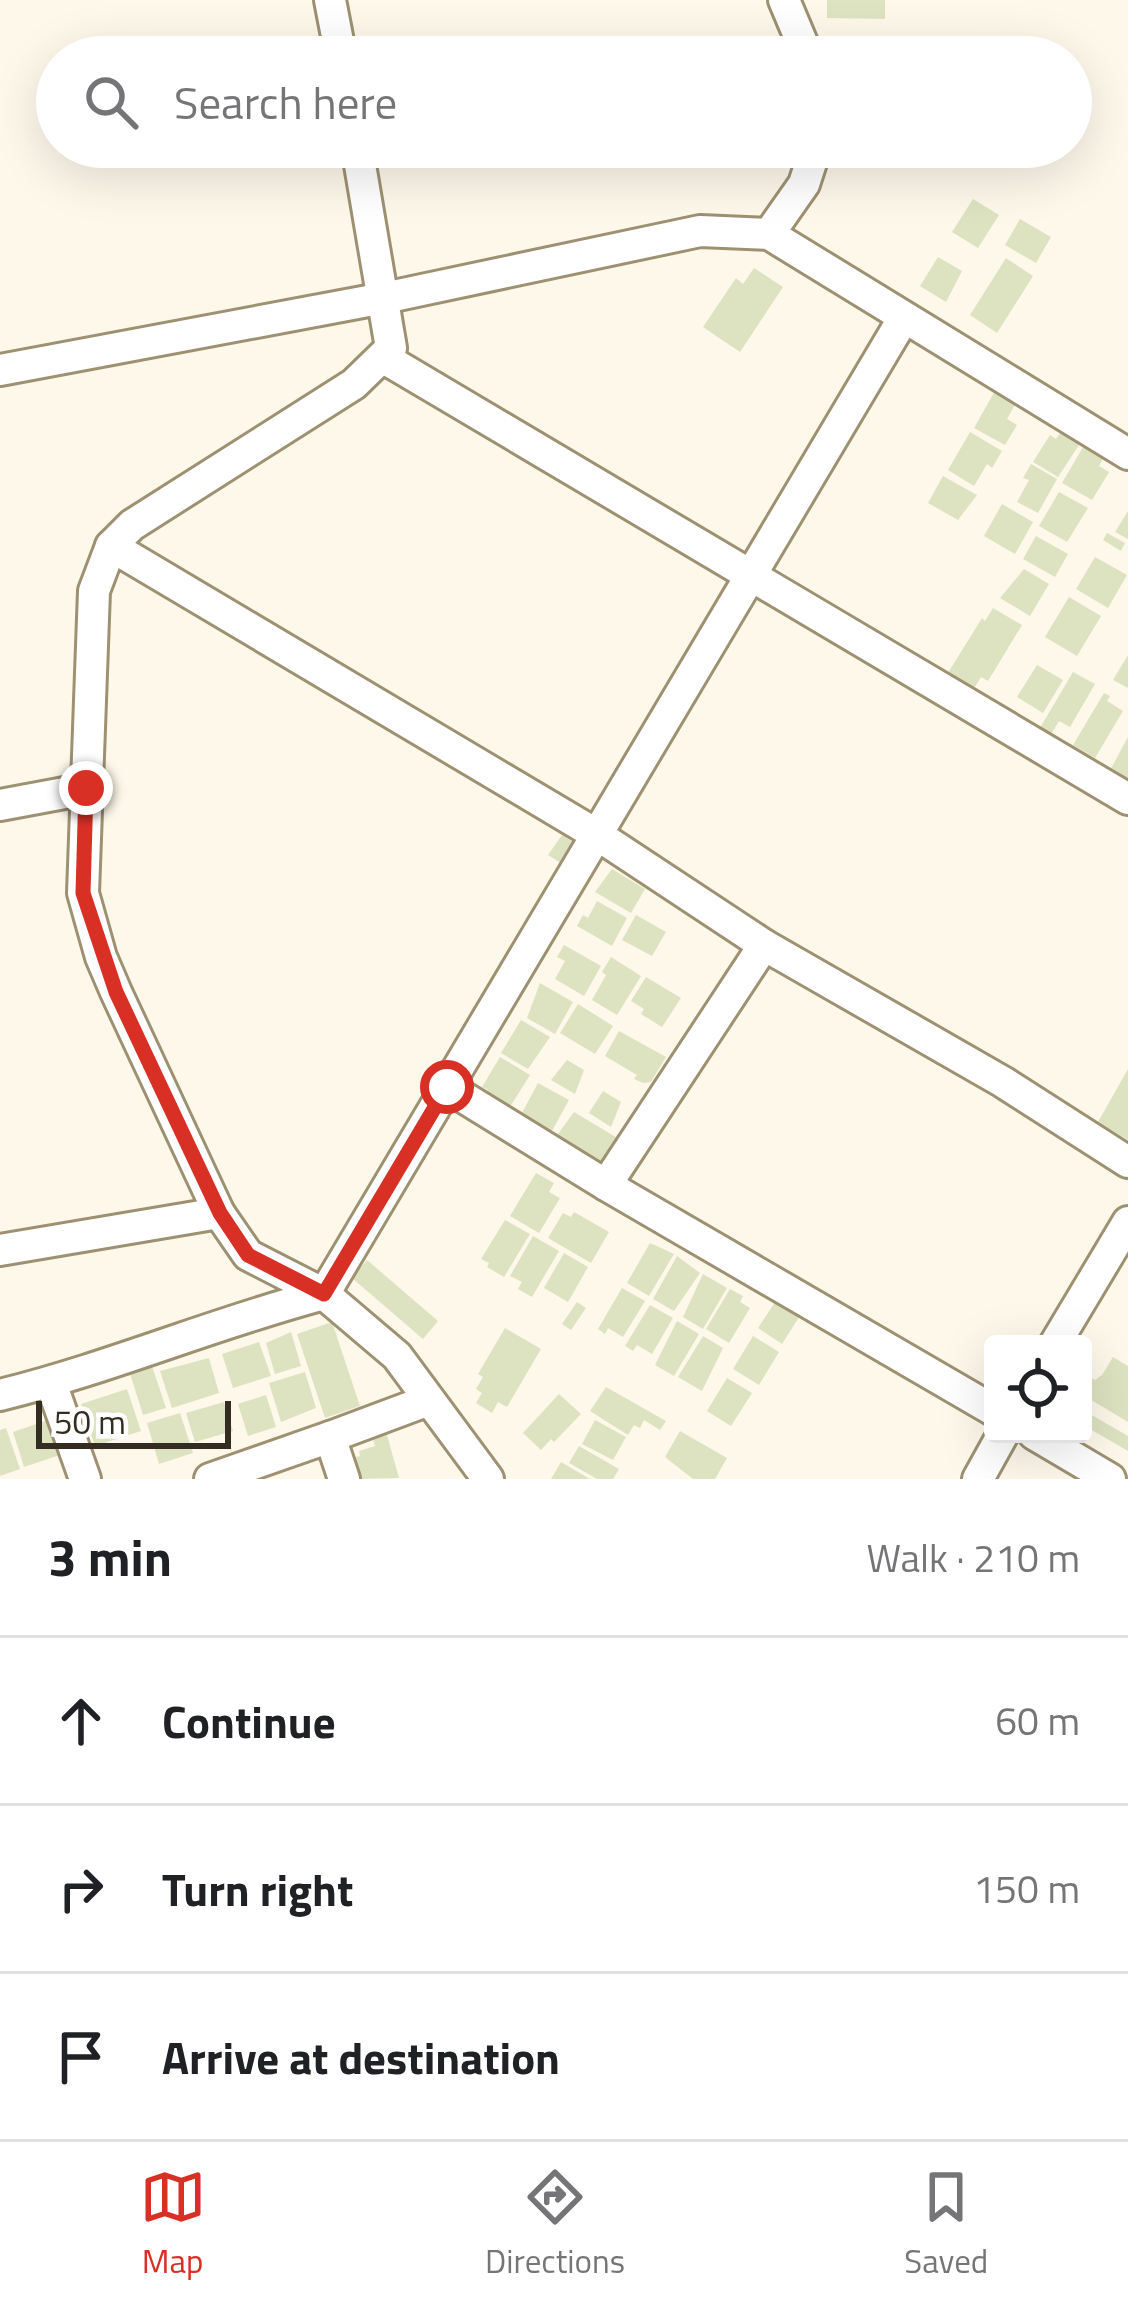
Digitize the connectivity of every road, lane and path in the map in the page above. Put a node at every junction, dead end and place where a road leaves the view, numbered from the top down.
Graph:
1 (330, 0) edge
2 (784, 0) edge
3 (336, 36) edge
4 (799, 36) edge
5 (361, 168) edge
6 (809, 168) edge
7 (770, 234) junction
8 (384, 298) junction
9 (903, 319) junction
10 (384, 358) junction
11 (0, 370) edge
12 (1128, 454) edge
13 (111, 546) junction
14 (749, 577) junction
15 (86, 788) junction
16 (1128, 799) edge
17 (0, 805) edge
18 (599, 836) junction
19 (764, 945) junction
20 (447, 1087) junction
21 (1128, 1162) edge
22 (606, 1185) junction
23 (220, 1213) junction
24 (1128, 1222) edge
25 (0, 1250) edge
26 (324, 1294) junction
27 (1060, 1335) edge
28 (51, 1383) junction
29 (0, 1395) edge
30 (429, 1400) junction
31 (984, 1405) edge
32 (329, 1438) junction
33 (998, 1443) edge
34 (1049, 1443) edge
35 (85, 1479) edge
36 (210, 1479) edge
37 (344, 1479) edge
38 (488, 1479) edge
39 (978, 1479) edge
40 (1110, 1479) edge

1 - 3 street
2 - 4 street
5 - 8 street
6 - 7 street
7 - 8 street
7 - 9 street
8 - 10 street
8 - 11 street
9 - 12 street
9 - 14 street
10 - 13 street
10 - 14 street
13 - 15 street
13 - 18 street
14 - 16 street
14 - 18 street
15 - 17 street
15 - 23 street
18 - 19 street
18 - 20 street
19 - 21 street
19 - 22 street
20 - 22 street
20 - 26 street
22 - 31 street
23 - 25 street
23 - 26 street
24 - 27 street
26 - 28 street
26 - 30 street
28 - 29 street
28 - 35 street
30 - 32 street
30 - 38 street
32 - 36 street
32 - 37 street
33 - 39 street
34 - 40 street

